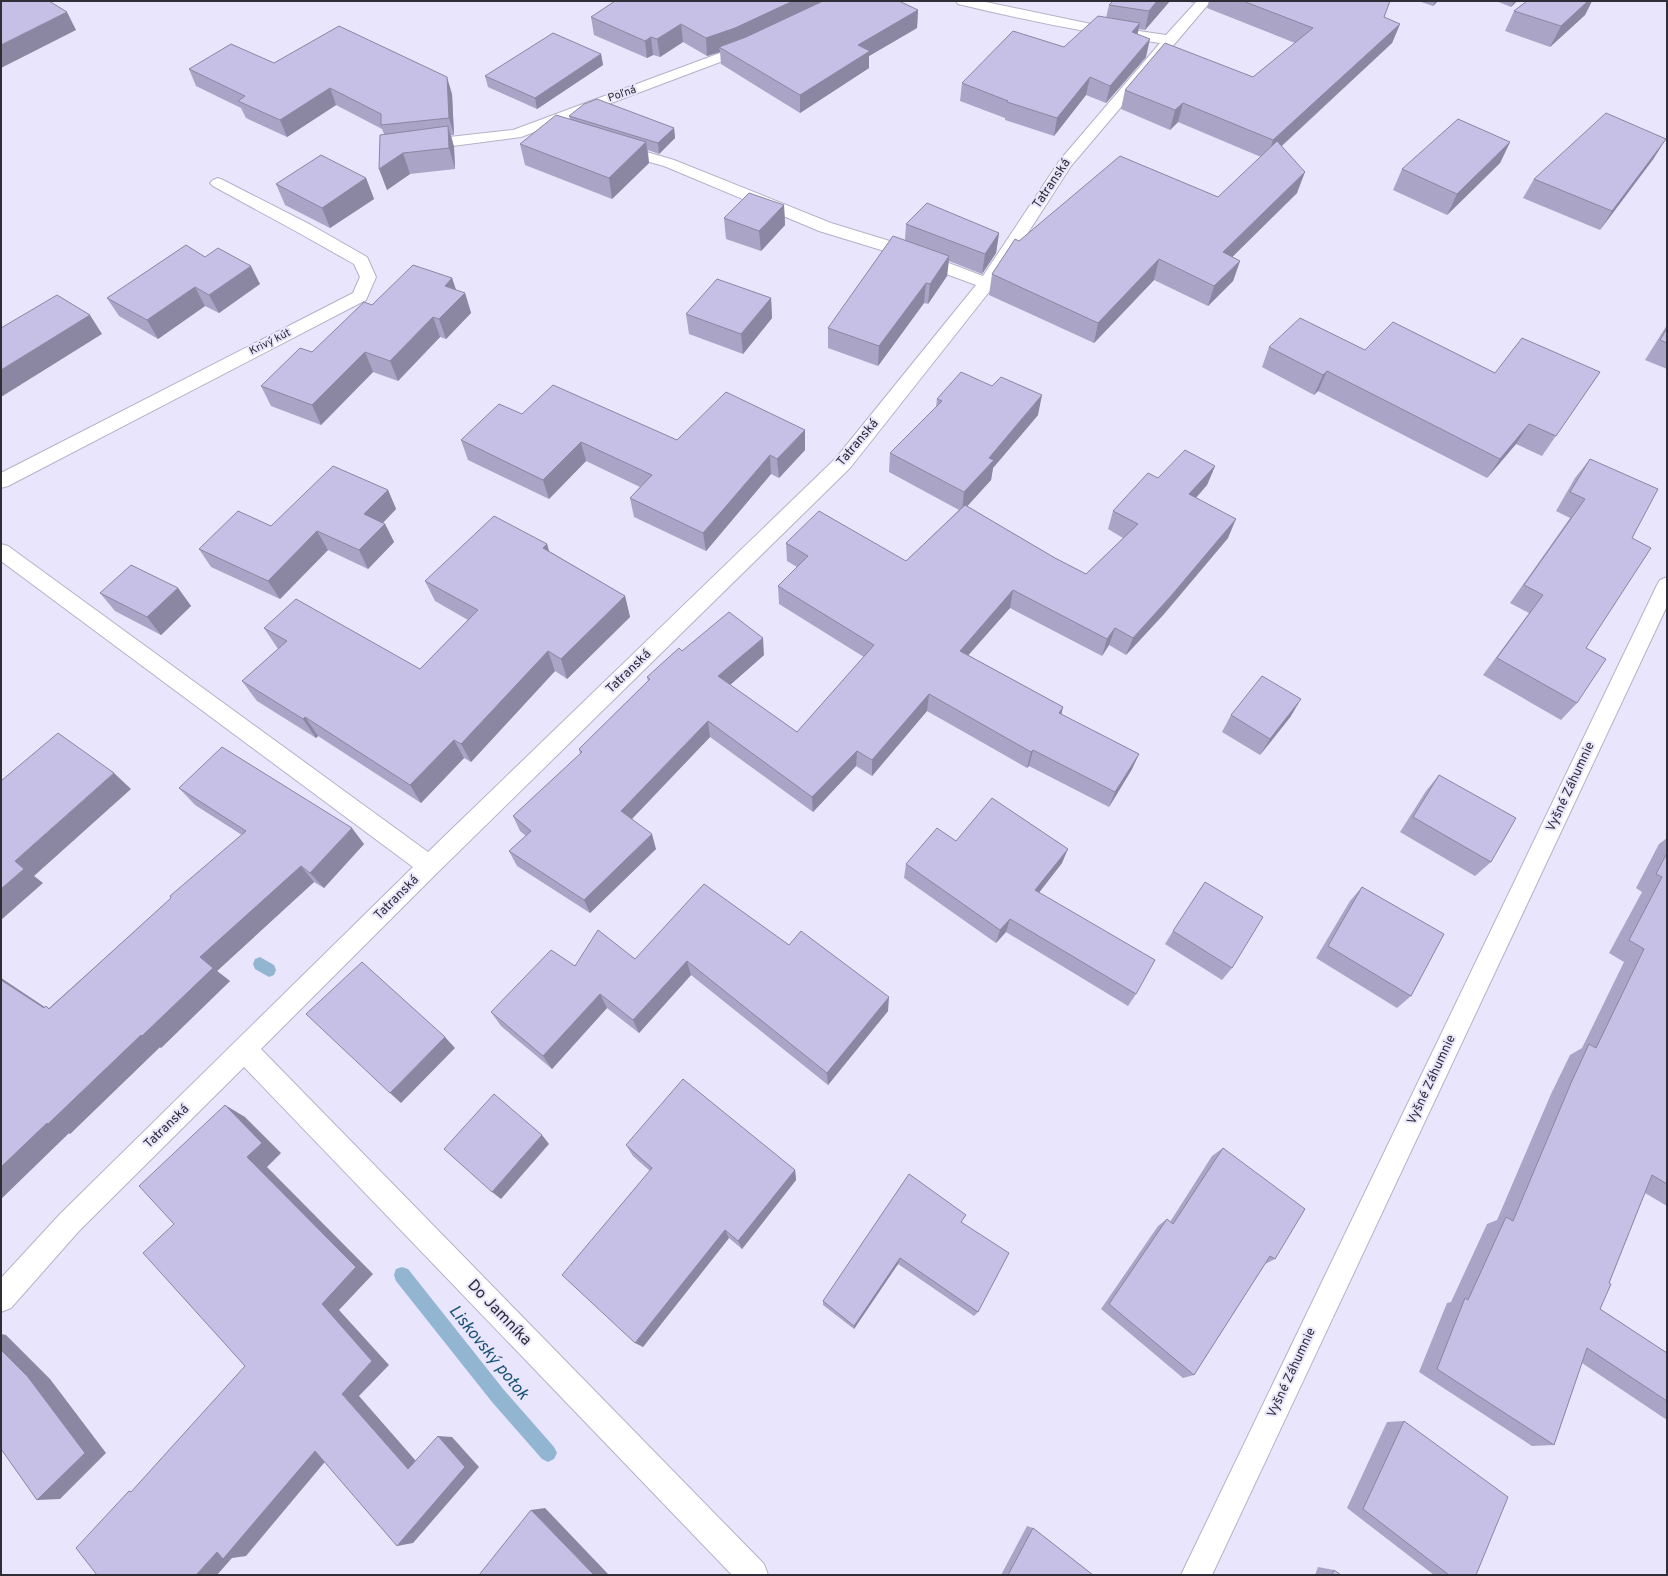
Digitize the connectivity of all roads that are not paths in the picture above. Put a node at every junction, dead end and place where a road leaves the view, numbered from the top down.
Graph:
1 (963, 1) edge
2 (1204, 1) edge
3 (763, 40) edge
4 (1169, 40) junction
5 (542, 124) junction
6 (563, 131) edge
7 (606, 144) edge
8 (410, 147) edge
9 (218, 183) dead end
10 (987, 283) junction
11 (1, 480) edge
12 (1, 551) edge
13 (1667, 585) edge
14 (429, 866) junction
15 (245, 1050) junction
16 (1, 1298) edge
17 (753, 1575) edge
18 (1196, 1575) edge

1 - 4 street
2 - 4 street, Tatranská
3 - 5 street, Poľná
4 - 10 street, Tatranská
5 - 6 street
5 - 8 street, Poľná
7 - 10 street
9 - 11 street, Krivý kút
10 - 14 street, Tatranská
12 - 14 street
13 - 18 street, Vyšné Záhumnie
14 - 15 street, Tatranská
15 - 16 street, Tatranská
15 - 17 street, Do Jamníka

